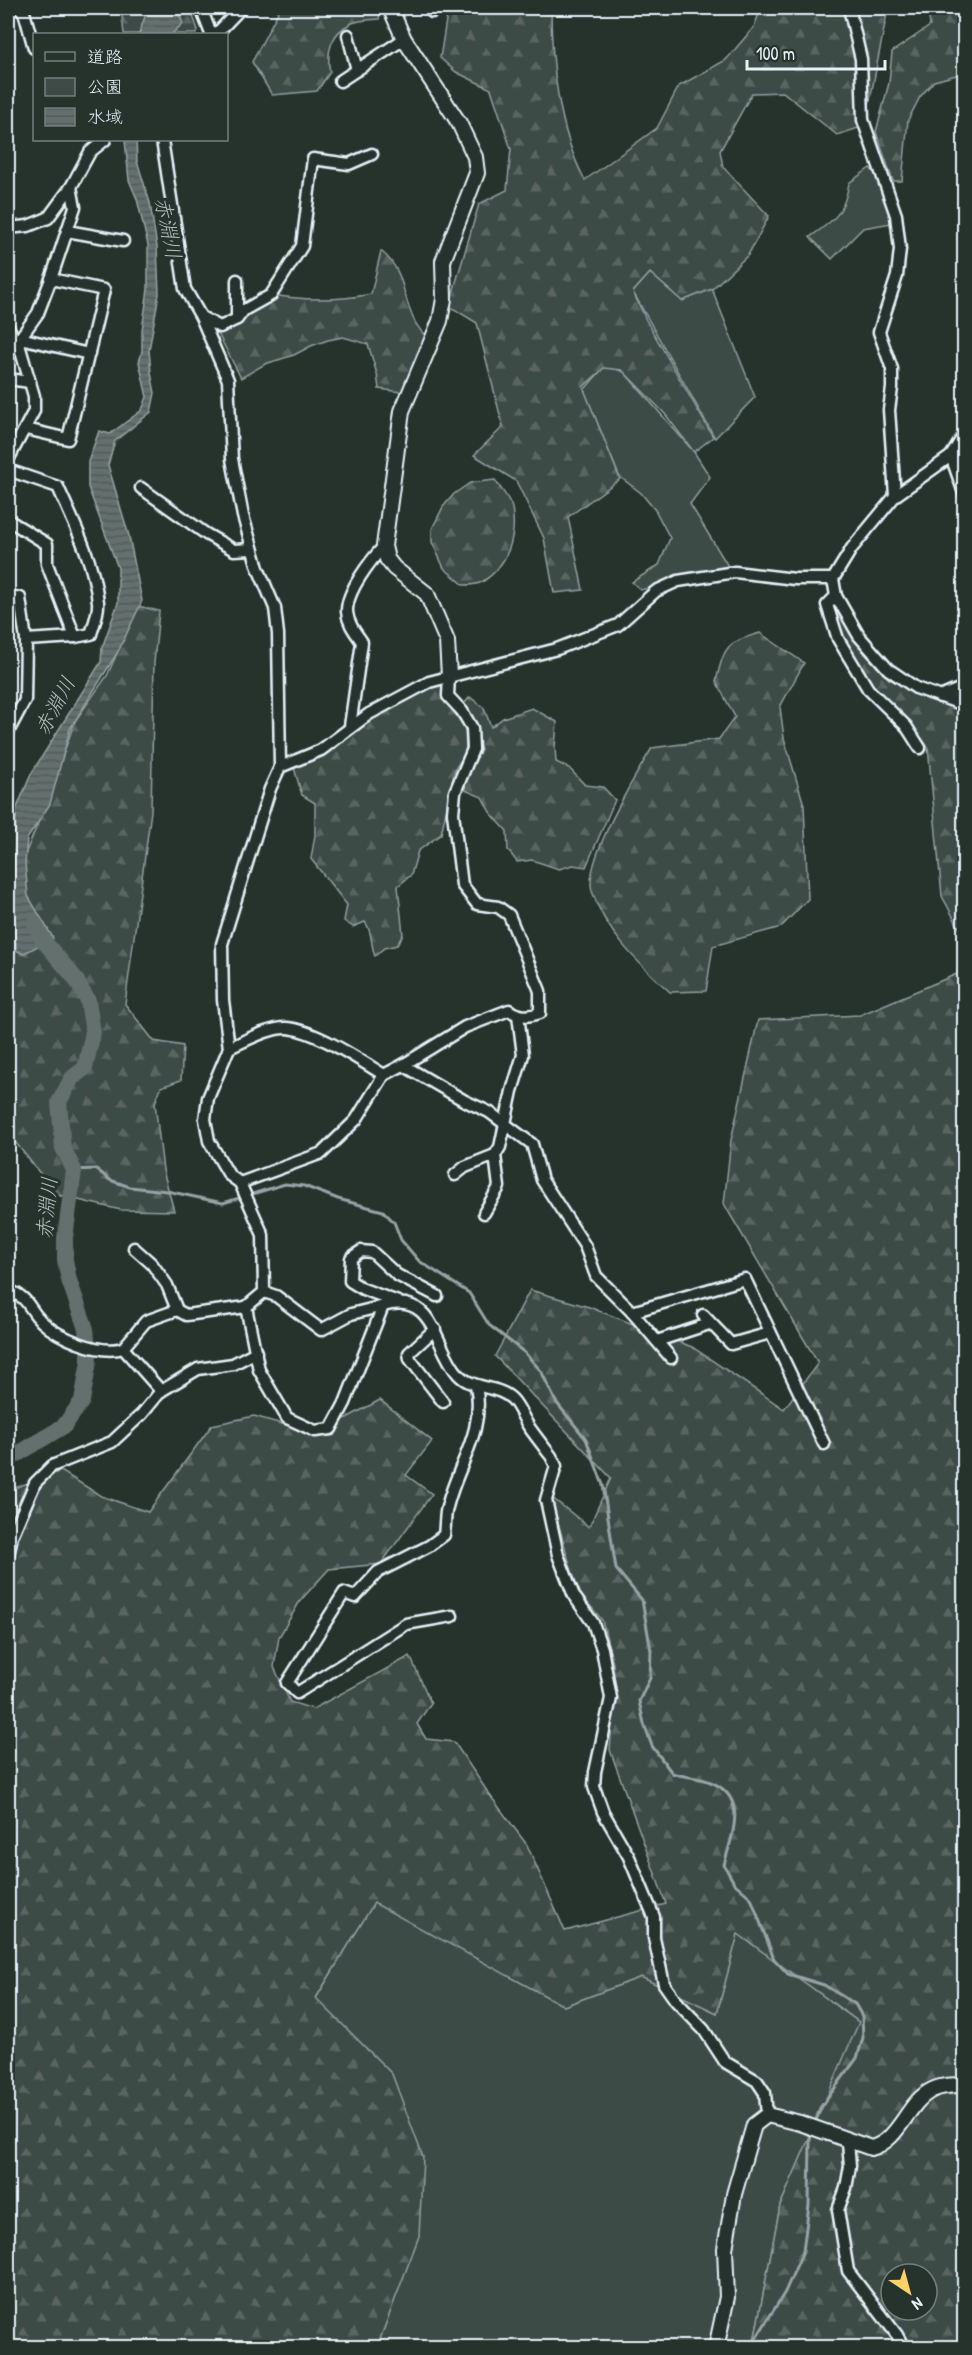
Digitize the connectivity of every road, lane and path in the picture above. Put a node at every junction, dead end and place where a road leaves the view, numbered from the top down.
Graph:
1 (20, 8) edge
2 (201, 8) edge
3 (241, 8) edge
4 (392, 8) edge
5 (849, 8) edge
6 (211, 33) edge
7 (214, 33) edge
8 (348, 36) dead end
9 (404, 39) junction
10 (33, 44) edge
11 (357, 70) junction
12 (340, 81) dead end
13 (104, 141) edge
14 (162, 141) edge
15 (372, 153) dead end
16 (71, 187) junction
17 (8, 228) edge
18 (67, 231) junction
19 (123, 241) dead end
20 (51, 279) junction
21 (237, 280) dead end
22 (201, 317) junction
23 (237, 319) junction
24 (8, 326) edge
25 (15, 341) edge
26 (89, 354) junction
27 (8, 380) edge
28 (30, 382) junction
29 (26, 429) junction
30 (964, 435) edge
31 (951, 456) junction
32 (8, 460) edge
33 (8, 470) edge
34 (141, 488) dead end
35 (964, 493) edge
36 (894, 496) junction
37 (8, 520) edge
38 (384, 546) junction
39 (252, 549) junction
40 (833, 579) junction
41 (8, 596) edge
42 (836, 596) junction
43 (75, 637) junction
44 (26, 640) junction
45 (448, 676) junction
46 (964, 687) edge
47 (940, 697) junction
48 (964, 705) edge
49 (350, 726) junction
50 (8, 732) edge
51 (920, 748) dead end
52 (280, 767) junction
53 (518, 1015) junction
54 (229, 1048) junction
55 (403, 1065) junction
56 (384, 1075) junction
57 (505, 1124) junction
58 (495, 1155) junction
59 (454, 1175) dead end
60 (241, 1186) junction
61 (484, 1213) dead end
62 (134, 1248) dead end
63 (8, 1290) edge
64 (264, 1292) junction
65 (437, 1296) dead end
66 (398, 1302) junction
67 (382, 1306) junction
68 (246, 1307) junction
69 (177, 1310) junction
70 (632, 1312) junction
71 (435, 1329) junction
72 (770, 1332) junction
73 (657, 1341) junction
74 (123, 1348) junction
75 (256, 1352) junction
76 (671, 1358) dead end
77 (476, 1386) junction
78 (161, 1391) junction
79 (443, 1402) dead end
80 (824, 1444) dead end
81 (8, 1556) edge
82 (452, 1616) dead end
83 (964, 2085) edge
84 (767, 2115) junction
85 (848, 2142) junction
86 (716, 2348) edge
87 (904, 2348) edge

1 - 10 street
2 - 6 street
3 - 7 street
4 - 9 street
5 - 36 street
8 - 11 street
9 - 11 street
9 - 38 street
11 - 12 street
13 - 16 street
14 - 22 street
15 - 23 street
16 - 17 street
16 - 18 street
18 - 19 street
18 - 20 street
20 - 25 street
20 - 26 street
21 - 23 street
22 - 23 street
22 - 39 street
24 - 25 street
25 - 26 street
25 - 28 street
26 - 29 street
27 - 28 street
28 - 29 street
29 - 32 street
30 - 31 street
31 - 35 street
31 - 36 street
33 - 43 street
34 - 39 street
36 - 40 street
37 - 43 street
38 - 45 street
38 - 49 street
39 - 52 street
40 - 42 street
40 - 45 street
41 - 44 street
42 - 47 street
42 - 51 street
43 - 44 street
44 - 50 street
45 - 49 street
45 - 53 street
46 - 47 street
47 - 48 street
49 - 52 street
52 - 54 street
53 - 55 street
53 - 57 street
54 - 56 street
54 - 60 street
55 - 56 street
55 - 57 street
56 - 60 street
57 - 58 street
57 - 70 street
58 - 59 street
58 - 61 street
60 - 64 street
62 - 69 street
63 - 74 street
64 - 67 street
64 - 68 street
65 - 66 street
66 - 67 street
66 - 71 street
67 - 75 street
68 - 69 street
68 - 75 street
69 - 74 street
70 - 72 street
70 - 73 street
71 - 77 street
71 - 79 street
72 - 73 street
72 - 80 street
73 - 76 street
74 - 78 street
75 - 78 street
77 - 82 street
77 - 84 street
78 - 81 street
83 - 85 street
84 - 85 street
84 - 86 street
85 - 87 street

